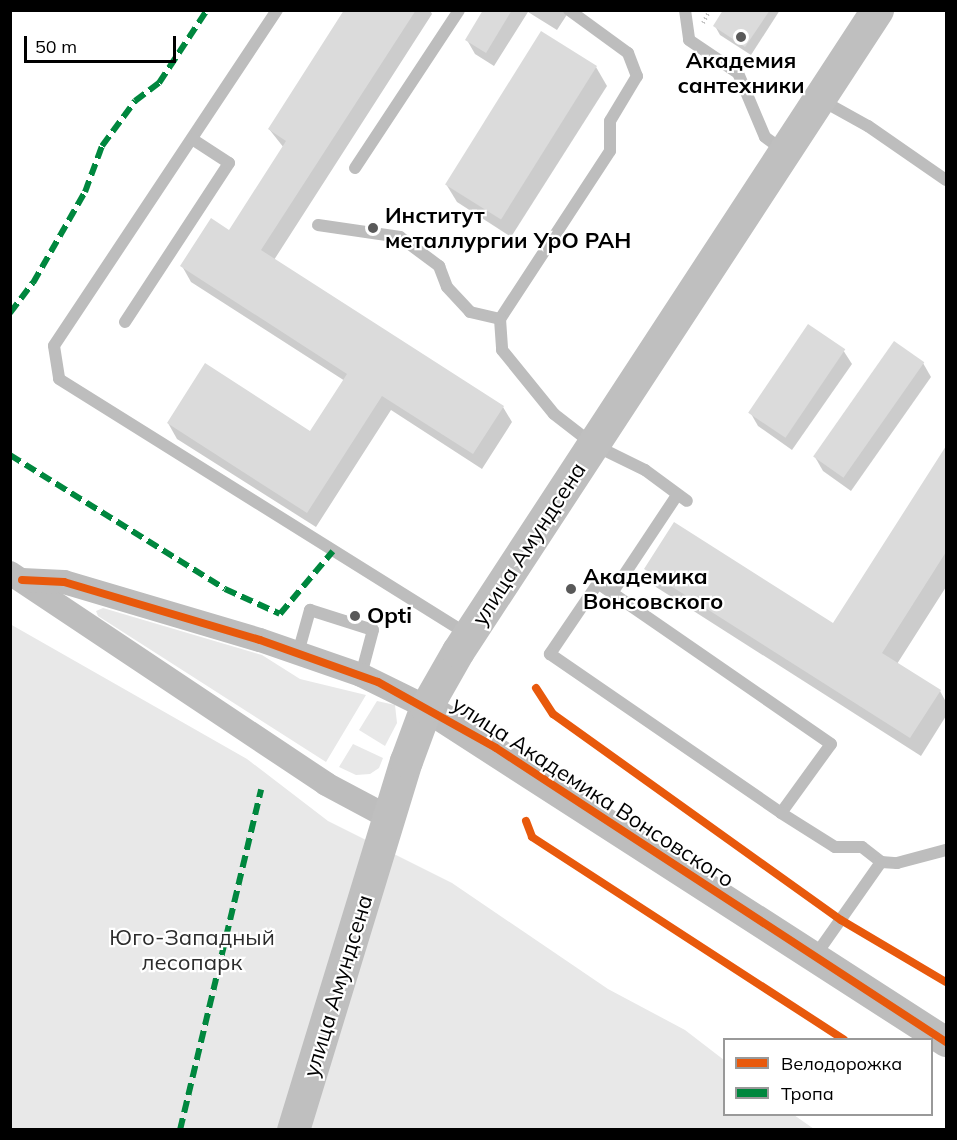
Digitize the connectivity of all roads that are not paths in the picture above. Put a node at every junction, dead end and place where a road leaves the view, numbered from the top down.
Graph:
1 (277, 10) edge
2 (459, 10) edge
3 (568, 10) edge
4 (877, 10) edge
5 (684, 11) edge
6 (819, 99) junction
7 (192, 139) junction
8 (785, 152) junction
9 (355, 168) dead end
10 (946, 180) edge
11 (318, 225) dead end
12 (500, 319) junction
13 (125, 322) dead end
14 (594, 445) junction
15 (16, 577) edge
16 (612, 593) junction
17 (469, 636) junction
18 (298, 652) junction
19 (361, 675) junction
20 (426, 706) junction
21 (782, 813) junction
22 (390, 818) junction
23 (946, 850) edge
24 (881, 862) junction
25 (815, 956) junction
26 (946, 1042) edge
27 (293, 1130) edge

1 - 7 lane
2 - 9 lane
3 - 12 lane
4 - 6 main road, улица Амундсена
5 - 8 lane
6 - 8 main road, улица Амундсена
6 - 10 lane
7 - 13 lane
7 - 17 lane
8 - 14 main road, улица Амундсена
11 - 12 lane
12 - 14 lane
14 - 16 lane
14 - 17 main road, улица Амундсена
15 - 18 street, улица Академика Вонсовского
15 - 22 street, улица Академика Вонсовского
16 - 21 lane
16 - 21 lane
17 - 20 main road, улица Амундсена
18 - 19 street, улица Академика Вонсовского
18 - 19 lane
19 - 20 street, улица Академика Вонсовского
20 - 22 main road, улица Амундсена
20 - 25 street, улица Академика Вонсовского
21 - 24 lane
22 - 27 main road, улица Амундсена
23 - 24 lane
24 - 25 lane
25 - 26 street, улица Академика Вонсовского

